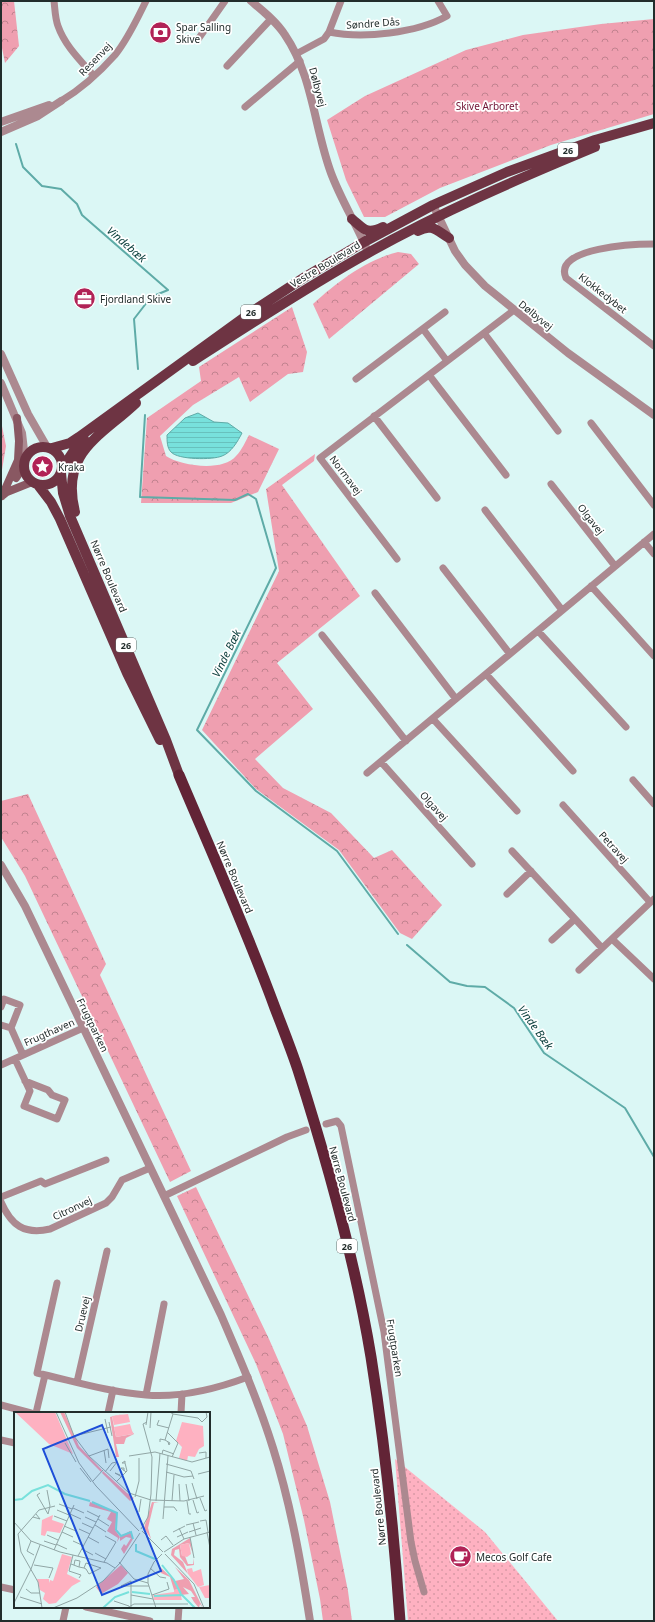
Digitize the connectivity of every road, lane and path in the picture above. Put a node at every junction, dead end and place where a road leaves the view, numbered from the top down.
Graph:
1 (54, 1) edge
2 (146, 1) edge
3 (225, 1) edge
4 (251, 1) edge
5 (341, 1) edge
6 (438, 1) edge
7 (271, 19) junction
8 (329, 32) junction
9 (199, 38) dead end
10 (298, 57) junction
11 (227, 66) dead end
12 (94, 76) junction
13 (61, 102) junction
14 (245, 107) dead end
15 (1, 122) edge
16 (654, 123) edge
17 (630, 130) junction
18 (1, 132) edge
19 (433, 205) junction
20 (421, 211) junction
21 (437, 216) junction
22 (352, 219) junction
23 (449, 238) junction
24 (364, 242) junction
25 (654, 244) edge
26 (368, 252) junction
27 (348, 264) junction
28 (514, 310) junction
29 (445, 312) dead end
30 (422, 329) junction
31 (484, 333) junction
32 (654, 346) edge
33 (1, 354) edge
34 (447, 361) junction
35 (429, 375) junction
36 (356, 380) dead end
37 (1, 383) edge
38 (136, 403) junction
39 (654, 415) edge
40 (374, 416) junction
41 (17, 418) junction
42 (591, 423) dead end
43 (558, 431) dead end
44 (49, 448) junction
45 (24, 462) junction
46 (62, 470) junction
47 (506, 475) dead end
48 (35, 483) junction
49 (551, 484) dead end
50 (4, 495) edge
51 (437, 498) dead end
52 (654, 505) edge
53 (485, 510) dead end
54 (654, 534) edge
55 (644, 542) junction
56 (654, 554) edge
57 (397, 559) dead end
58 (615, 566) junction
59 (443, 568) dead end
60 (591, 586) junction
61 (102, 589) junction
62 (375, 593) dead end
63 (562, 610) junction
64 (538, 631) junction
65 (322, 635) dead end
66 (510, 654) junction
67 (654, 656) edge
68 (486, 674) junction
69 (456, 699) junction
70 (433, 719) junction
71 (626, 727) dead end
72 (406, 741) junction
73 (381, 762) junction
74 (573, 771) dead end
75 (367, 774) dead end
76 (179, 775) junction
77 (633, 780) dead end
78 (654, 804) edge
79 (563, 805) dead end
80 (517, 811) dead end
81 (512, 851) dead end
82 (472, 864) dead end
83 (1, 865) edge
84 (531, 871) junction
85 (507, 894) dead end
86 (652, 900) edge
87 (575, 919) junction
88 (612, 939) junction
89 (552, 940) dead end
90 (602, 948) junction
91 (579, 970) dead end
92 (654, 979) edge
93 (1, 1007) edge
94 (1, 1025) edge
95 (11, 1028) junction
96 (83, 1028) junction
97 (23, 1055) junction
98 (15, 1059) junction
99 (1, 1065) edge
100 (25, 1081) junction
101 (326, 1124) dead end
102 (306, 1130) dead end
103 (106, 1160) dead end
104 (150, 1168) junction
105 (164, 1196) junction
106 (1, 1197) edge
107 (1, 1202) edge
108 (107, 1250) dead end
109 (58, 1283) dead end
110 (164, 1304) dead end
111 (45, 1375) junction
112 (248, 1377) junction
113 (77, 1382) junction
114 (113, 1390) junction
115 (182, 1394) junction
116 (146, 1395) junction
117 (1, 1406) edge
118 (27, 1412) edge
119 (36, 1412) edge
120 (108, 1412) edge
121 (181, 1412) edge
122 (1, 1440) edge
123 (14, 1443) edge
124 (1, 1587) edge
125 (14, 1590) edge
126 (424, 1592) dead end
127 (66, 1608) edge
128 (99, 1608) edge
129 (179, 1608) edge
130 (136, 1620) edge
131 (63, 1621) edge
132 (150, 1621) edge
133 (178, 1621) edge
134 (310, 1621) edge
135 (400, 1621) edge

1 - 12 street
2 - 12 street, Resenvej
3 - 9 street
4 - 7 street, Dølbyvej
5 - 8 street
6 - 8 street, Søndre Dås
7 - 10 street, Dølbyvej
7 - 11 street
8 - 10 street
10 - 14 street, Dølbyvej
10 - 22 street, Dølbyvej
12 - 13 street, Resenvej
13 - 15 street, Resenvej
13 - 18 street, Resenvej
16 - 17 main road, Vestre Boulevard / 26
17 - 19 main road, Vestre Boulevard / 26
17 - 21 main road, Vestre Boulevard / 26
19 - 20 main road, Vestre Boulevard / 26
19 - 21 street, Dølbyvej
20 - 22 main road
20 - 24 main road, Vestre Boulevard / 26
21 - 23 street, Dølbyvej
21 - 26 main road, Vestre Boulevard / 26
22 - 24 street, Dølbyvej
23 - 27 main road
23 - 28 street, Dølbyvej
24 - 26 street, Dølbyvej
24 - 44 main road, Vestre Boulevard / 26
25 - 32 street, Klokkedybet
26 - 27 main road, Vestre Boulevard / 26
27 - 38 main road, Vestre Boulevard / 26
28 - 31 street, Normavej
28 - 39 street, Dølbyvej
29 - 30 street
30 - 34 street
30 - 36 street
31 - 34 street, Normavej
31 - 43 street
33 - 44 street
34 - 35 street, Normavej
35 - 40 street, Normavej
35 - 47 street
37 - 41 street
38 - 46 main road, Vestre Boulevard / 26
38 - 61 main road, 26
40 - 51 street
40 - 57 street, Normavej
41 - 45 street
41 - 50 main road
42 - 52 street
44 - 45 main road, 26
44 - 46 main road, 26
45 - 48 main road, 26
45 - 50 main road
46 - 48 main road, 26
46 - 61 main road, Nørre Boulevard / 26
48 - 50 main road
48 - 76 main road, Nørre Boulevard / 26
49 - 58 street, Olgavej
53 - 63 street
54 - 55 street
55 - 56 street
55 - 58 street
58 - 60 street
59 - 66 street
60 - 63 street
60 - 67 street
61 - 76 main road, Nørre Boulevard / 26
62 - 69 street
63 - 64 street
64 - 66 street
64 - 71 street
65 - 72 street
66 - 68 street
68 - 69 street
68 - 74 street
69 - 70 street
70 - 72 street
70 - 80 street
72 - 73 street
73 - 75 street
73 - 82 street, Olgavej
76 - 135 highway, Nørre Boulevard / 26
77 - 78 street
79 - 86 street, Petravej
81 - 84 street
83 - 96 street, Frugtparken
84 - 85 street
84 - 87 street
86 - 88 street, Petravej
87 - 89 street
87 - 90 street
88 - 90 street, Petravej
88 - 92 street
90 - 91 street, Petravej
93 - 95 street, Frugthaven
94 - 95 street, Frugthaven
95 - 97 street, Frugthaven
96 - 97 street, Frugthaven
96 - 104 street, Frugtparken
97 - 98 street, Frugthaven
98 - 99 street, Frugthaven
98 - 100 street
100 - 100 street
101 - 126 street, Frugtparken
102 - 105 street
103 - 106 street
104 - 105 street, Frugtparken
104 - 107 street, Citronvej
105 - 112 street, Frugtparken
108 - 113 street, Druevej
109 - 111 street
110 - 116 street
111 - 113 street
111 - 119 street
112 - 115 street
112 - 134 street, Frugtparken
113 - 114 street
114 - 116 street
114 - 120 street
115 - 116 street
115 - 121 street
117 - 118 street
122 - 123 street
124 - 125 street
127 - 131 street
128 - 130 street
129 - 133 street
130 - 132 street

